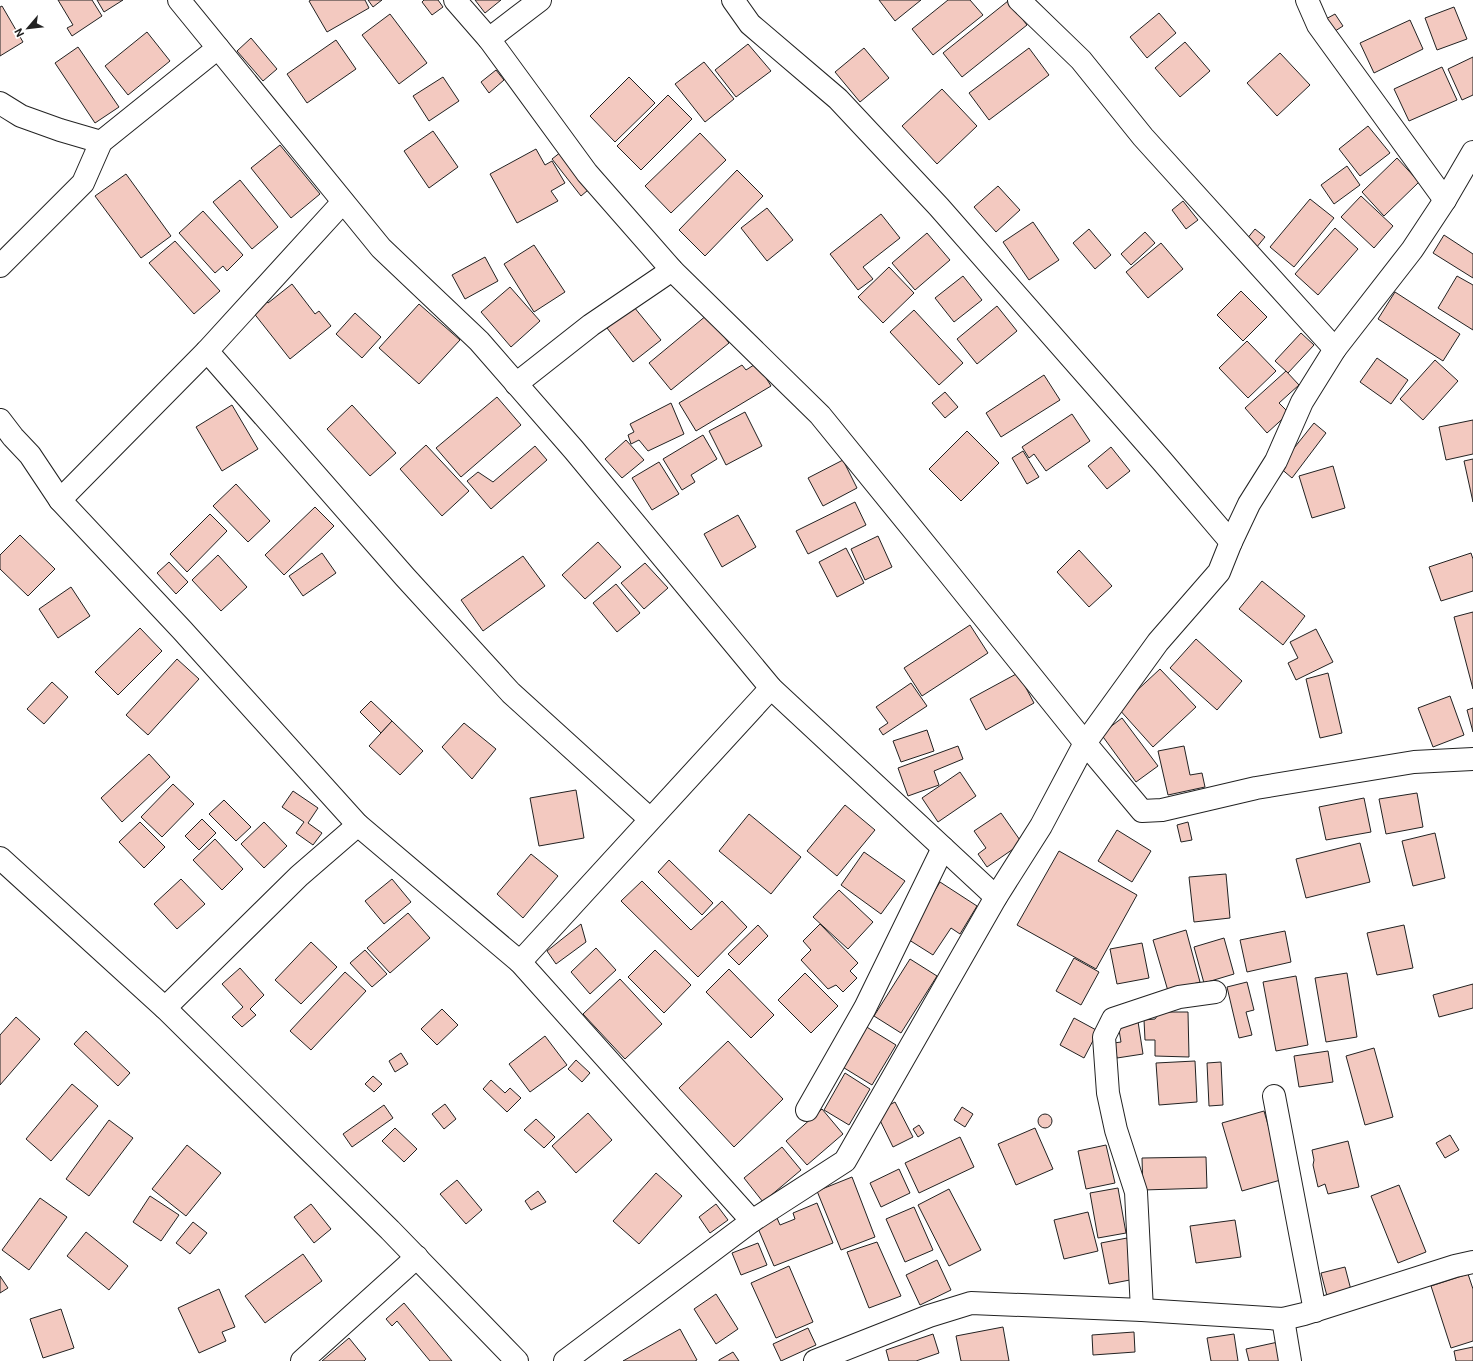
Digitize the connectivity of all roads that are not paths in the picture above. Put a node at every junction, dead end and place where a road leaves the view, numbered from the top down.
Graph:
1 (179, 0) edge
2 (455, 0) edge
3 (540, 0) edge
4 (733, 0) edge
5 (1019, 0) edge
6 (1307, 0) edge
7 (489, 39) junction
8 (218, 48) junction
9 (0, 103) edge
10 (101, 142) junction
11 (1473, 152) edge
12 (1445, 200) junction
13 (343, 202) junction
14 (0, 266) edge
15 (672, 270) junction
16 (1335, 349) junction
17 (207, 351) junction
18 (516, 384) junction
19 (0, 420) edge
20 (60, 500) junction
21 (1231, 542) junction
22 (771, 688) junction
23 (1085, 743) junction
24 (1473, 759) edge
25 (650, 819) junction
26 (358, 825) junction
27 (943, 848) junction
28 (0, 858) edge
29 (996, 897) junction
30 (520, 962) junction
31 (1215, 992) dead end
32 (165, 1008) junction
33 (1274, 1096) dead end
34 (807, 1110) dead end
35 (752, 1221) junction
36 (417, 1257) junction
37 (1473, 1262) edge
38 (1142, 1310) junction
39 (1315, 1310) junction
40 (1283, 1319) junction
41 (302, 1361) edge
42 (517, 1361) edge
43 (565, 1361) edge
44 (815, 1361) edge
45 (1290, 1361) edge

1 - 8 street
2 - 7 street
3 - 7 street
4 - 21 street
5 - 16 street
6 - 12 street
7 - 15 street
8 - 10 street
8 - 13 street
9 - 10 street
10 - 14 street
11 - 12 street
12 - 16 street
13 - 17 street
13 - 18 street
15 - 18 street
15 - 23 street
16 - 21 street
17 - 20 street
17 - 25 street
18 - 22 street
19 - 20 street
20 - 26 street
21 - 23 street
22 - 25 street
22 - 27 street
23 - 24 street
23 - 29 street
25 - 30 street
26 - 30 street
26 - 32 street
27 - 29 street
27 - 34 street
28 - 32 street
29 - 35 street
30 - 35 street
31 - 38 street
32 - 36 street
33 - 39 street
35 - 43 street
36 - 41 street
36 - 42 street
37 - 39 street
38 - 40 street
38 - 44 street
39 - 40 street
40 - 45 street

